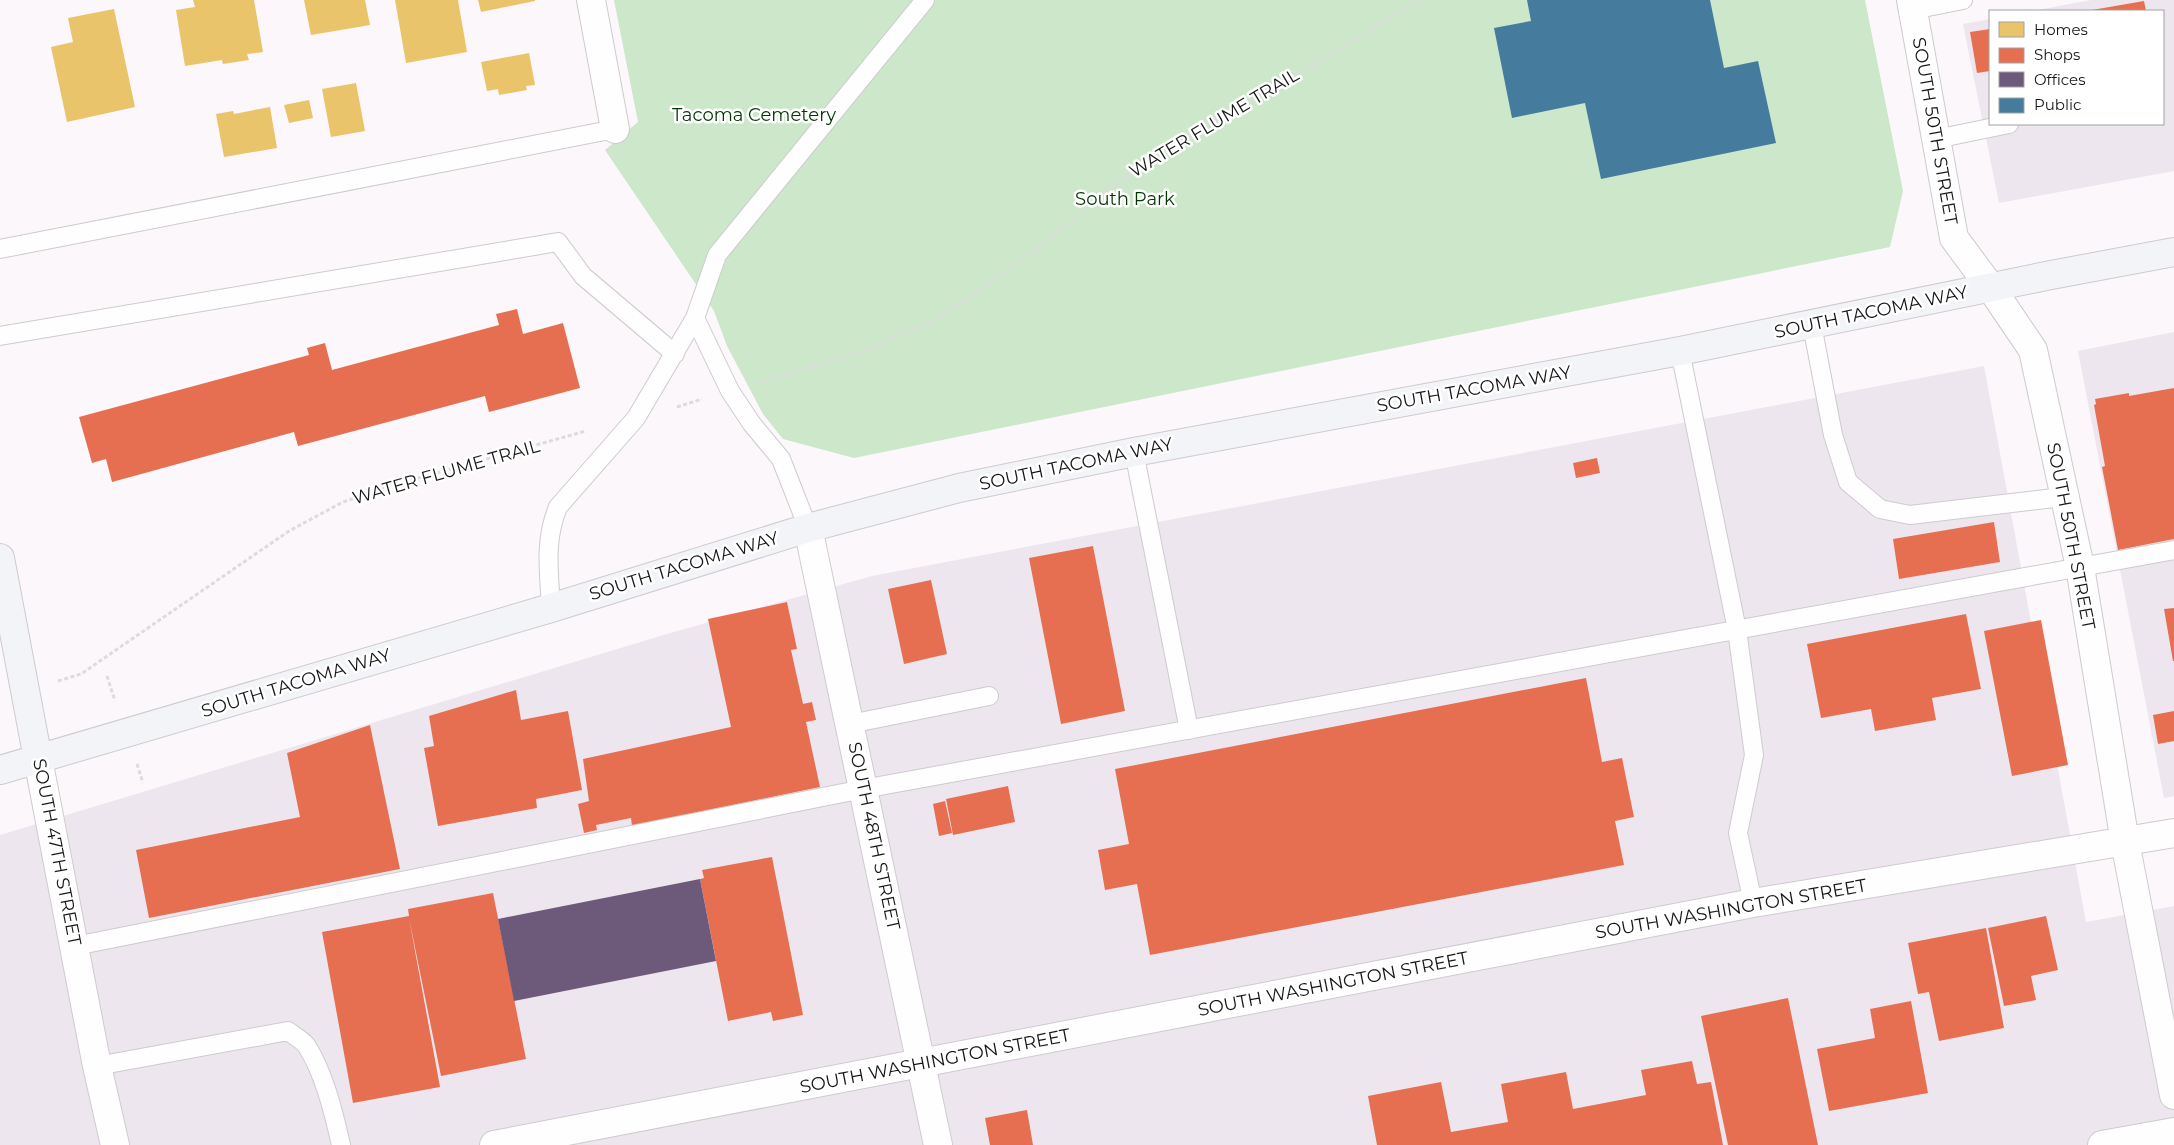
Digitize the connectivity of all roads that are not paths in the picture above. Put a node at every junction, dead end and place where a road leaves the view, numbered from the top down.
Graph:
1 (591, 0) edge
2 (925, 0) edge
3 (1963, 0) edge
4 (1912, 5) edge
5 (2004, 125) edge
6 (615, 129) joint
7 (1936, 139) junction
8 (0, 249) edge
9 (2174, 252) edge
10 (1990, 288) junction
11 (696, 318) junction
12 (1812, 324) junction
13 (0, 336) edge
14 (1680, 351) junction
15 (674, 354) junction
16 (1134, 452) junction
17 (2063, 496) junction
18 (808, 528) junction
19 (2174, 550) edge
20 (0, 558) edge
21 (2080, 567) junction
22 (551, 608) junction
23 (1738, 630) junction
24 (989, 696) dead end
25 (850, 724) junction
26 (1189, 730) junction
27 (38, 759) junction
28 (0, 770) edge
29 (864, 790) junction
30 (2174, 833) edge
31 (2125, 842) junction
32 (1753, 903) junction
33 (75, 946) junction
34 (922, 1063) junction
35 (97, 1066) junction
36 (2174, 1095) edge
37 (2174, 1132) edge
38 (115, 1145) edge
39 (341, 1145) edge
40 (494, 1145) edge
41 (938, 1145) edge
42 (2102, 1145) edge

1 - 6 street
2 - 11 lane
3 - 4 lane
4 - 7 street, SOUTH 50TH STREET
5 - 7 lane
6 - 8 lane
7 - 10 street, SOUTH 50TH STREET
9 - 10 main road, SOUTH TACOMA WAY
10 - 12 main road, SOUTH TACOMA WAY
10 - 17 street, SOUTH 50TH STREET
11 - 15 lane
11 - 18 lane
12 - 14 main road, SOUTH TACOMA WAY
12 - 17 lane
13 - 15 lane
14 - 16 main road, SOUTH TACOMA WAY
14 - 23 lane
15 - 22 lane
16 - 18 main road, SOUTH TACOMA WAY
16 - 26 lane
17 - 21 street, SOUTH 50TH STREET
18 - 22 main road, SOUTH TACOMA WAY
18 - 25 street, SOUTH 48TH STREET
19 - 21 lane
20 - 27 main road, SOUTH 47TH STREET
21 - 23 lane
21 - 31 street, SOUTH 50TH STREET
22 - 27 main road, SOUTH TACOMA WAY
23 - 26 lane
23 - 32 lane
24 - 25 lane
25 - 29 street, SOUTH 48TH STREET
26 - 29 lane
27 - 28 main road, SOUTH TACOMA WAY
27 - 33 street, SOUTH 47TH STREET
29 - 33 lane
29 - 34 street, SOUTH 48TH STREET
30 - 31 street, SOUTH WASHINGTON STREET
31 - 32 street, SOUTH WASHINGTON STREET
31 - 36 street, SOUTH 50TH STREET
32 - 34 street, SOUTH WASHINGTON STREET
33 - 35 street, SOUTH 47TH STREET
34 - 40 street, SOUTH WASHINGTON STREET
34 - 41 street, SOUTH 48TH STREET
35 - 38 street, SOUTH 47TH STREET
35 - 39 lane
37 - 42 street

